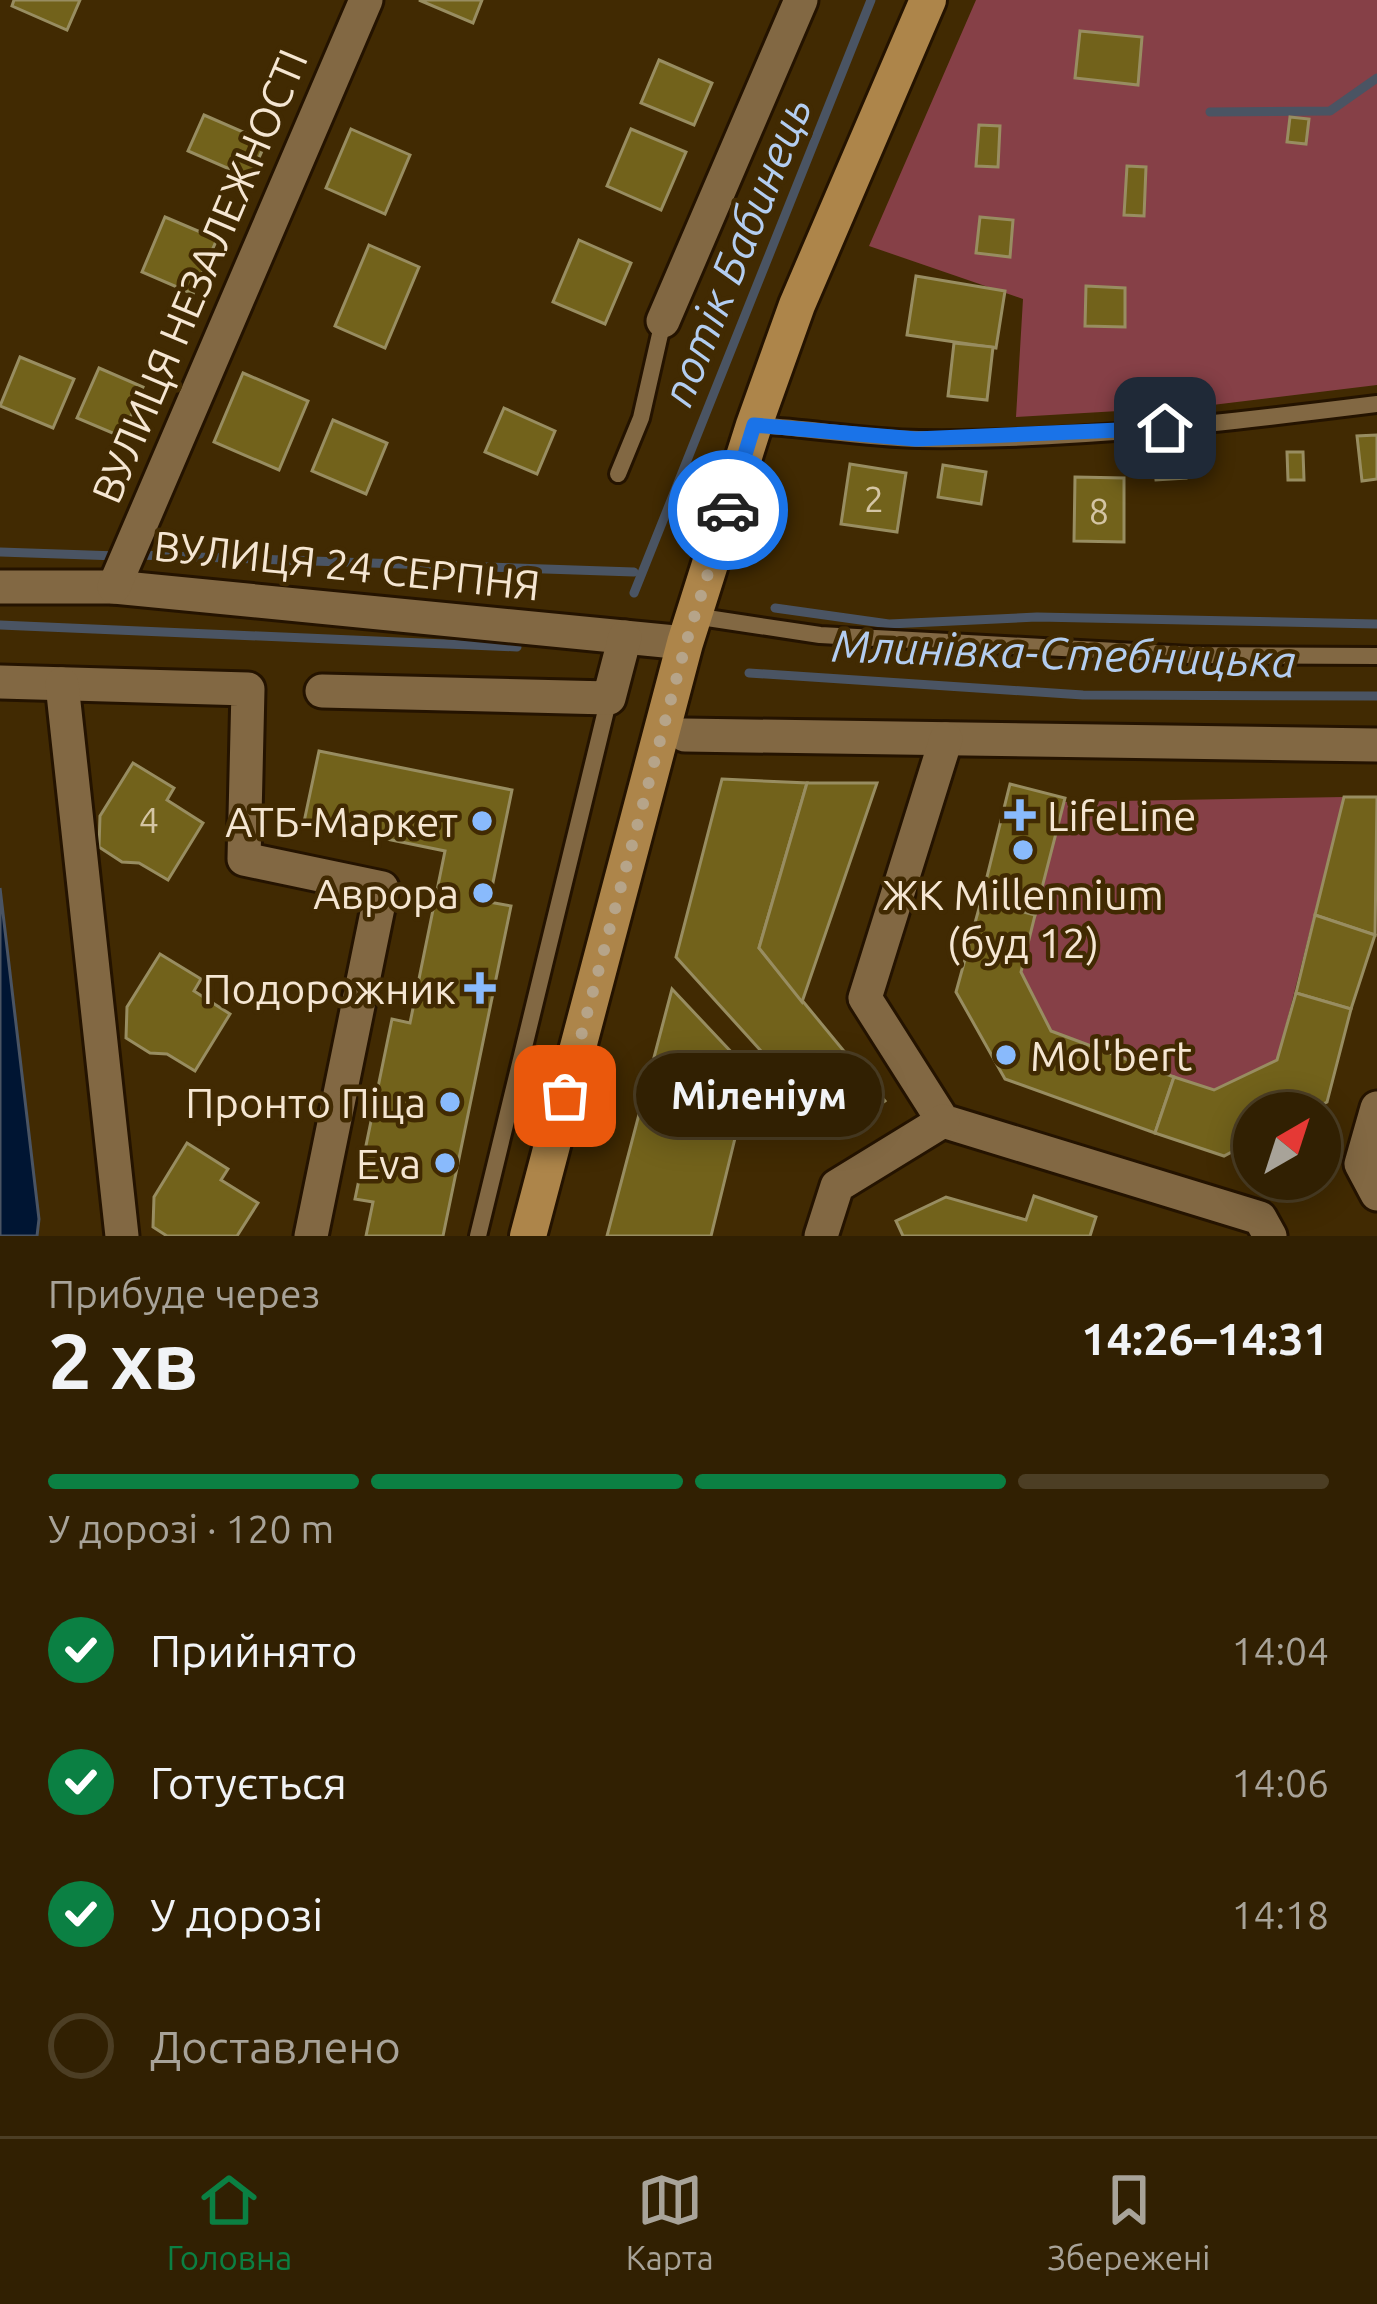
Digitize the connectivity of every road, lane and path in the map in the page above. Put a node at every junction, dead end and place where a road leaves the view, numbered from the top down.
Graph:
1 (366, 0) edge
2 (801, 0) edge
3 (928, 0) edge
4 (663, 321) joint
5 (1377, 404) edge
6 (754, 425) junction
7 (617, 473) dead end
8 (0, 587) edge
9 (114, 587) junction
10 (690, 629) junction
11 (625, 637) junction
12 (1377, 656) edge
13 (0, 682) edge
14 (62, 684) junction
15 (322, 691) dead end
16 (609, 698) junction
17 (686, 735) dead end
18 (946, 739) junction
19 (1377, 746) edge
20 (1377, 1108) edge
21 (943, 1121) junction
22 (1377, 1194) edge
23 (122, 1236) edge
24 (311, 1236) edge
25 (478, 1236) edge
26 (528, 1236) edge
27 (821, 1236) edge
28 (1270, 1236) edge

1 - 9 street, ВУЛИЦЯ НЕЗАЛЕЖНОСТІ
2 - 4 street
3 - 6 main road
4 - 7 lane
5 - 6 lane
6 - 10 main road
8 - 9 street, ВУЛИЦЯ 24 СЕРПНЯ
9 - 11 street, ВУЛИЦЯ 24 СЕРПНЯ
10 - 11 street, ВУЛИЦЯ 24 СЕРПНЯ
10 - 12 lane
10 - 26 main road
11 - 16 street
13 - 14 street
14 - 23 street
14 - 24 street
15 - 16 street
16 - 25 lane
17 - 18 street
18 - 19 street
18 - 21 street
20 - 22 street
21 - 27 street
21 - 28 street

